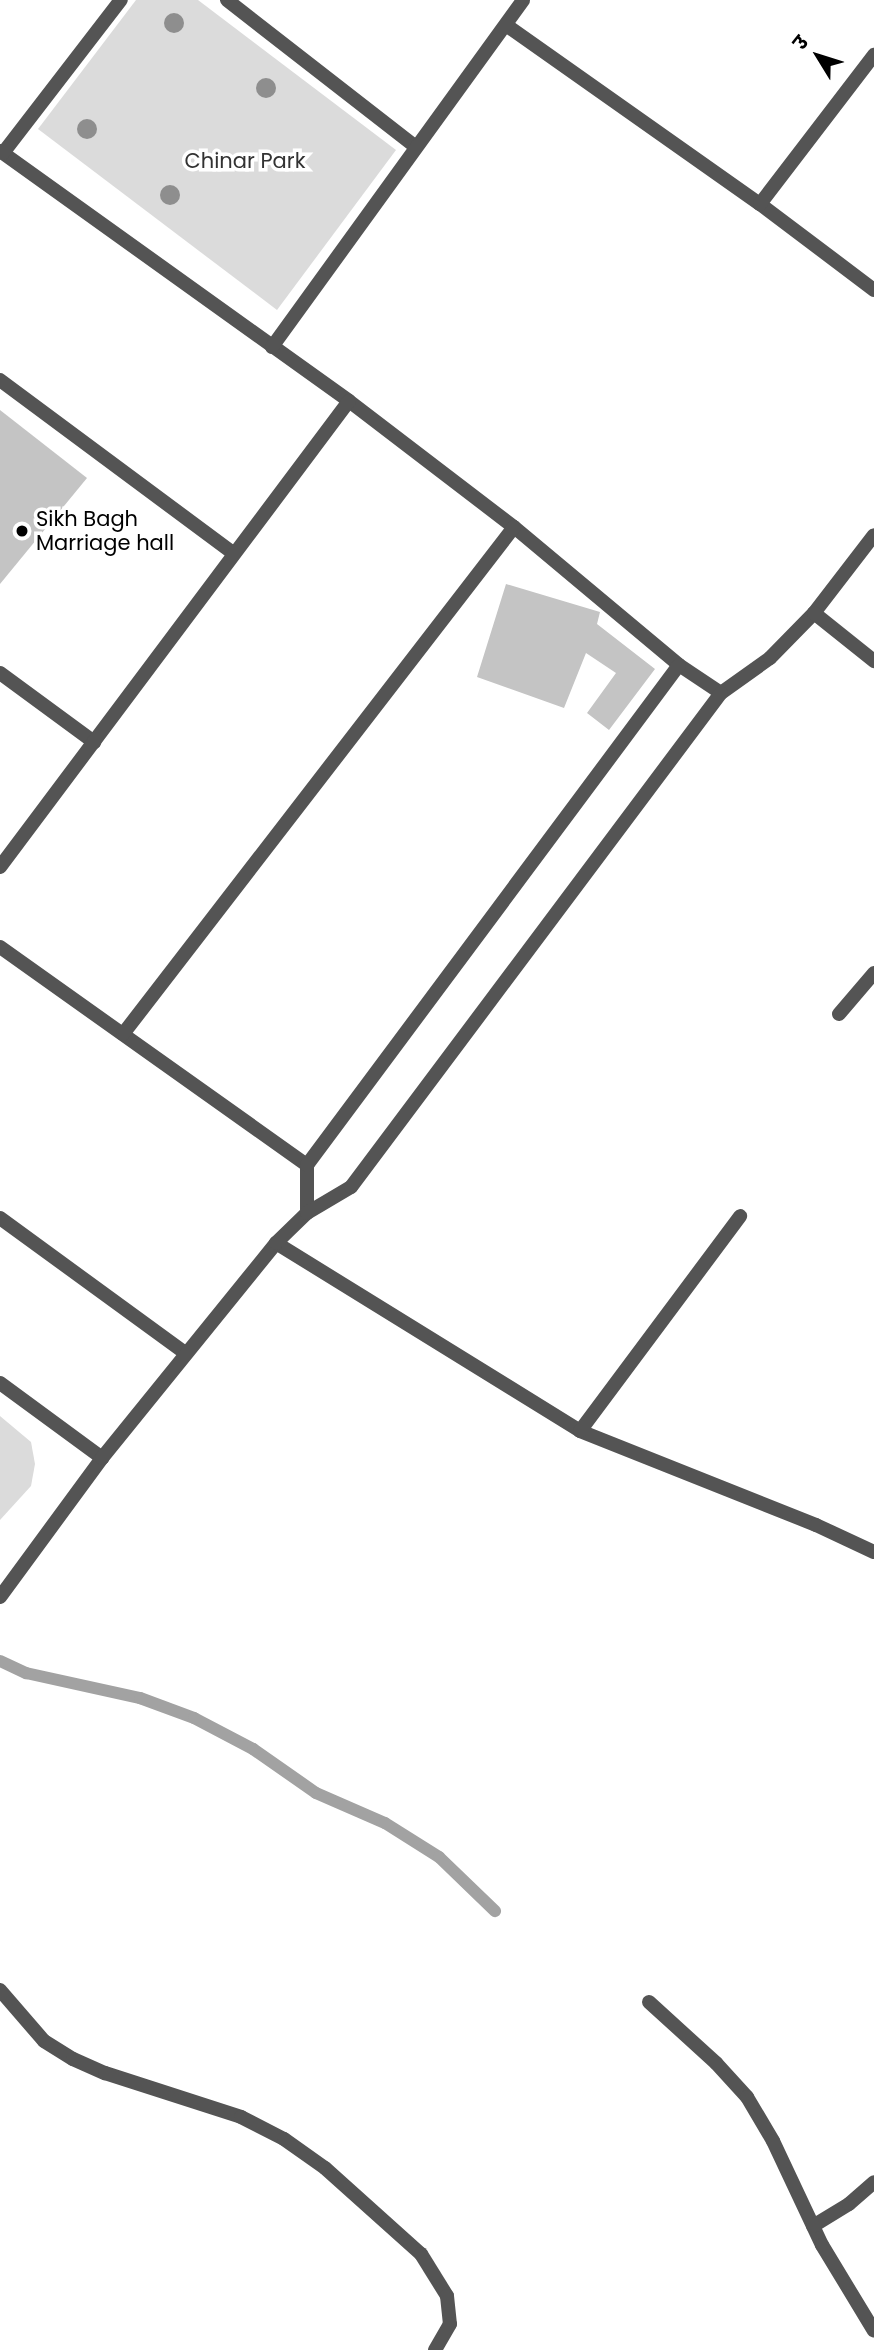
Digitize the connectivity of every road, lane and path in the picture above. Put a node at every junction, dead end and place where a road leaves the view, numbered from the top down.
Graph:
1 (121, 0) edge
2 (227, 0) edge
3 (523, 0) edge
4 (506, 24) junction
5 (874, 55) edge
6 (416, 146) junction
7 (2, 152) edge
8 (760, 204) junction
9 (874, 289) edge
10 (272, 347) junction
11 (0, 380) edge
12 (349, 401) junction
13 (514, 527) junction
14 (874, 535) edge
15 (233, 552) junction
16 (814, 612) junction
17 (874, 660) edge
18 (679, 666) junction
19 (0, 673) edge
20 (721, 693) junction
21 (94, 742) junction
22 (0, 867) edge
23 (0, 947) edge
24 (874, 973) edge
25 (839, 1014) dead end
26 (123, 1034) junction
27 (307, 1165) junction
28 (307, 1213) junction
29 (740, 1216) dead end
30 (0, 1218) edge
31 (276, 1243) junction
32 (185, 1353) junction
33 (0, 1383) edge
34 (580, 1431) junction
35 (102, 1458) junction
36 (872, 1547) edge
37 (0, 1597) edge
38 (0, 1990) edge
39 (649, 2002) dead end
40 (874, 2182) edge
41 (813, 2226) junction
42 (874, 2331) edge
43 (435, 2350) edge

1 - 7 street
2 - 6 street
3 - 4 street
4 - 6 street
4 - 8 street
5 - 8 street
6 - 10 street
7 - 10 street
8 - 9 street
10 - 12 street
11 - 15 street
12 - 13 street
12 - 15 street
13 - 18 street
13 - 26 street
14 - 16 street
15 - 21 street
16 - 17 street
16 - 20 street
18 - 20 street
18 - 27 street
19 - 21 street
20 - 28 street
21 - 22 street
23 - 26 street
24 - 25 street
26 - 27 street
27 - 28 street
28 - 31 street
29 - 34 street
30 - 32 street
31 - 32 street
31 - 34 street
32 - 35 street
33 - 35 street
34 - 36 street
35 - 37 street
38 - 43 street
39 - 41 street
40 - 41 street
41 - 42 street

